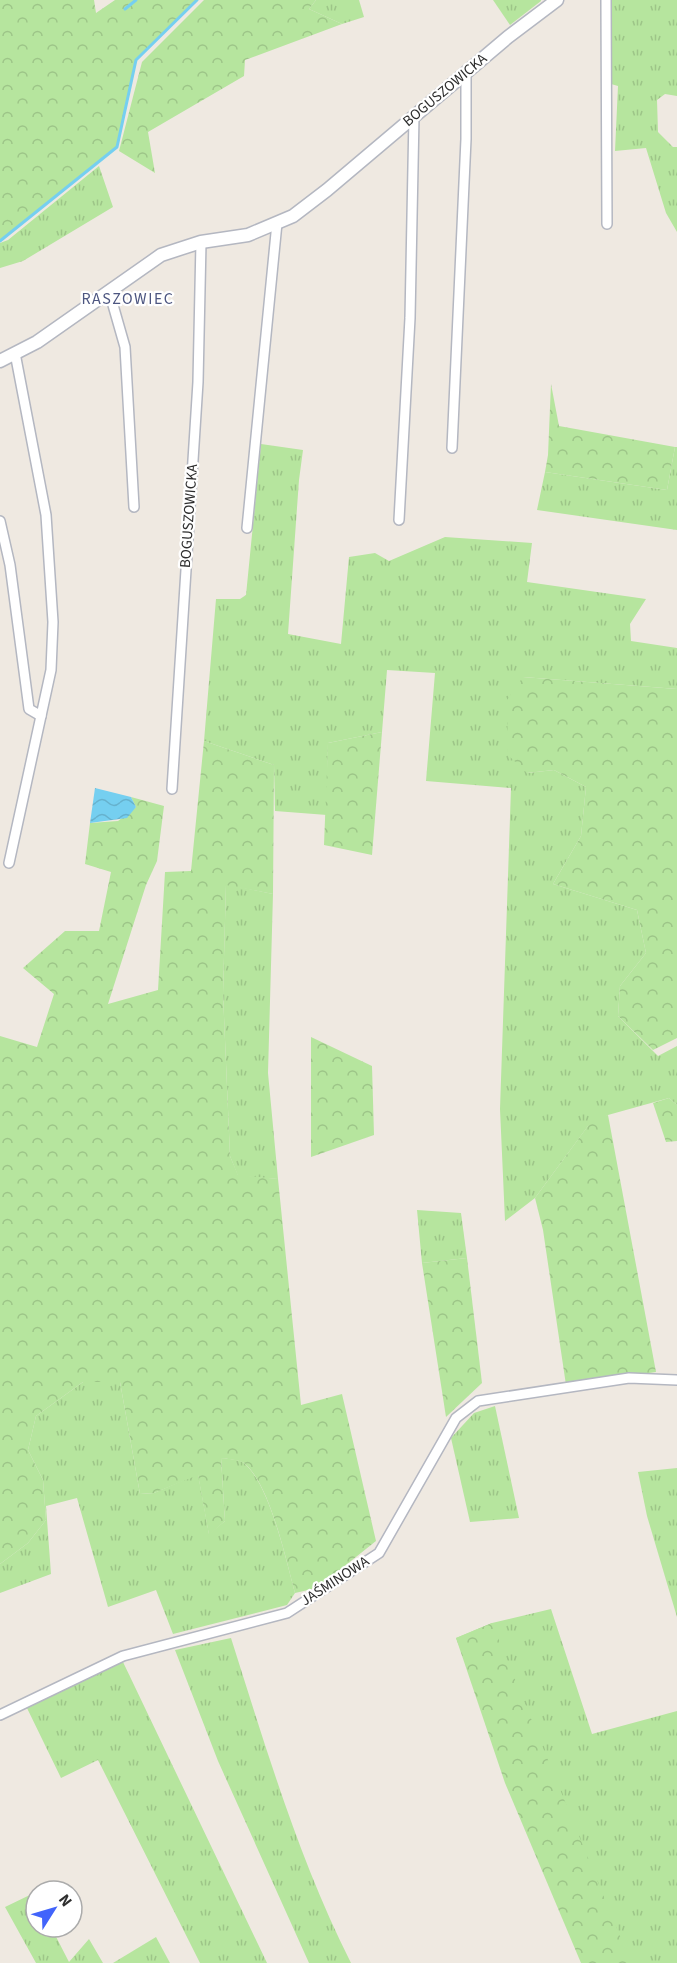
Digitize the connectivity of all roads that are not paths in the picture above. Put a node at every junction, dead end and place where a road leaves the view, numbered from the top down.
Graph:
1 (557, 0) edge
2 (606, 0) edge
3 (466, 72) junction
4 (414, 116) junction
5 (277, 223) junction
6 (608, 224) dead end
7 (201, 242) junction
8 (109, 291) junction
9 (15, 353) junction
10 (0, 361) edge
11 (452, 448) dead end
12 (134, 507) dead end
13 (0, 520) edge
14 (399, 520) dead end
15 (247, 528) dead end
16 (41, 716) junction
17 (172, 789) dead end
18 (9, 863) dead end
19 (677, 1380) edge
20 (0, 1715) edge

1 - 3 street, BOGUSZOWICKA
2 - 6 street
3 - 4 street, BOGUSZOWICKA
3 - 11 street
4 - 5 street, BOGUSZOWICKA
4 - 14 street
5 - 7 street, BOGUSZOWICKA
5 - 15 street
7 - 8 street, BOGUSZOWICKA
7 - 17 street, BOGUSZOWICKA
8 - 9 street, BOGUSZOWICKA
8 - 12 street
9 - 10 street, BOGUSZOWICKA
9 - 16 street
13 - 16 street
16 - 18 street
19 - 20 street, JAŚMINOWA

